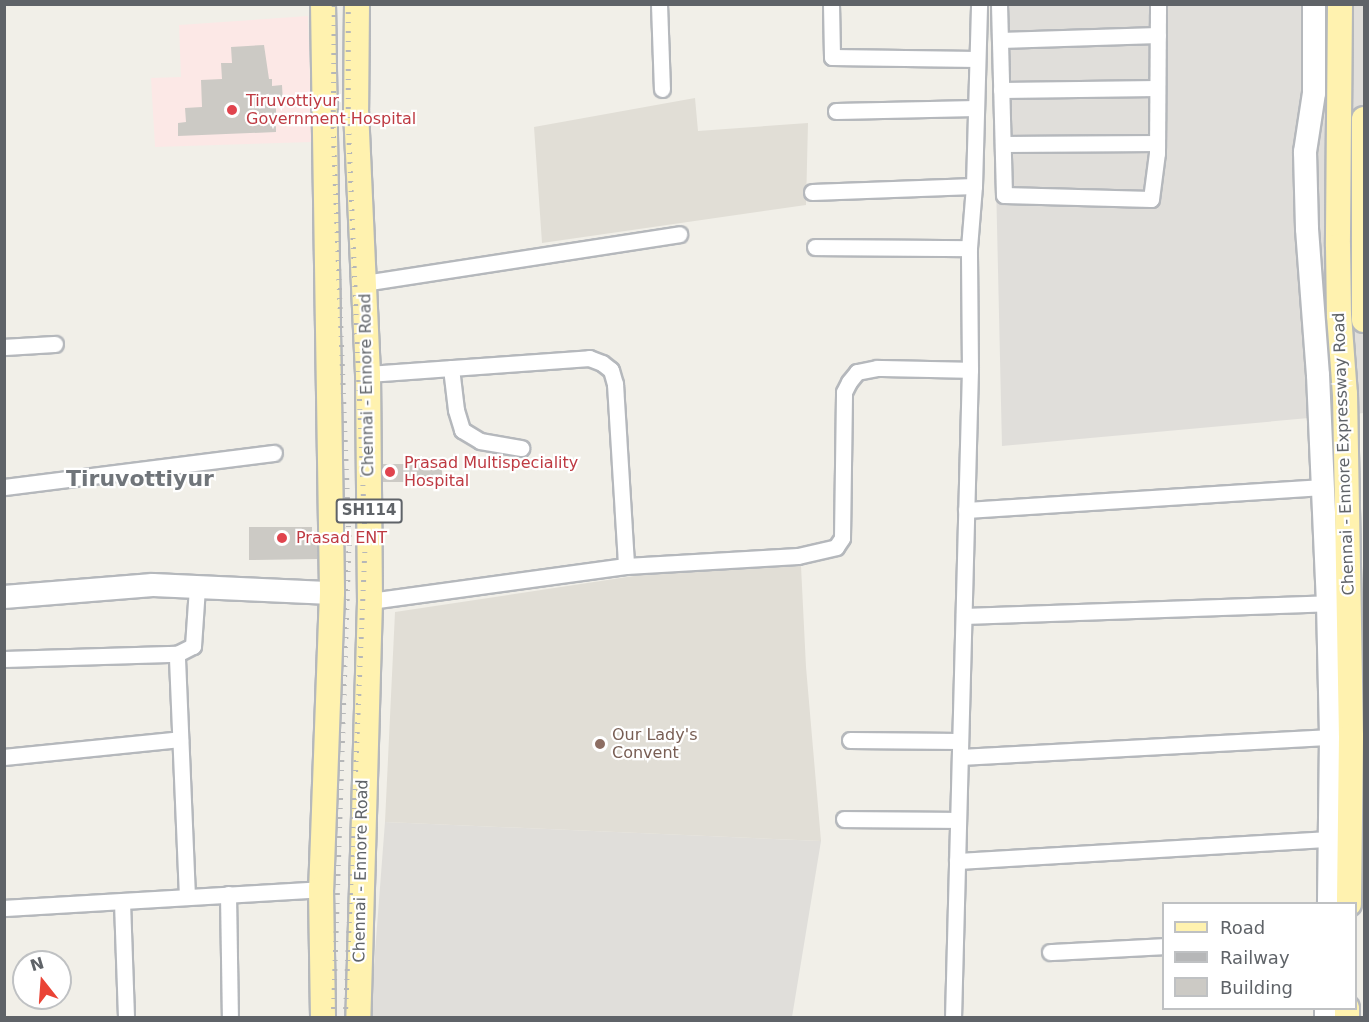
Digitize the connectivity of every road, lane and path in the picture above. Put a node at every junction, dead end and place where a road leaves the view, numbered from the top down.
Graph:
1 (323, 4) edge
2 (357, 4) edge
3 (658, 4) edge
4 (831, 4) edge
5 (979, 4) edge
6 (999, 4) edge
7 (1158, 4) edge
8 (1314, 4) edge
9 (1340, 4) edge
10 (1158, 35) junction
11 (1000, 40) junction
12 (978, 59) junction
13 (1157, 88) junction
14 (662, 89) dead end
15 (1001, 90) junction
16 (976, 108) junction
17 (836, 111) dead end
18 (1365, 119) edge
19 (1157, 143) junction
20 (1002, 144) junction
21 (974, 186) junction
22 (812, 192) dead end
23 (679, 234) dead end
24 (815, 248) dead end
25 (969, 248) junction
26 (364, 282) junction
27 (1365, 320) edge
28 (55, 344) dead end
29 (4, 347) edge
30 (451, 368) junction
31 (970, 370) junction
32 (368, 374) junction
33 (521, 448) dead end
34 (274, 453) dead end
35 (4, 487) edge
36 (1323, 487) junction
37 (966, 510) junction
38 (626, 566) junction
39 (197, 587) junction
40 (332, 593) junction
41 (4, 597) edge
42 (369, 601) junction
43 (1328, 603) junction
44 (964, 616) junction
45 (177, 654) junction
46 (4, 659) edge
47 (1331, 737) junction
48 (180, 739) junction
49 (849, 740) dead end
50 (960, 741) junction
51 (4, 757) edge
52 (960, 757) junction
53 (844, 819) dead end
54 (958, 820) junction
55 (1330, 839) junction
56 (957, 861) junction
57 (321, 889) junction
58 (228, 894) junction
59 (187, 897) junction
60 (122, 902) junction
61 (1329, 902) edge
62 (1349, 902) edge
63 (4, 908) edge
64 (1162, 946) edge
65 (1050, 952) dead end
66 (126, 1017) edge
67 (230, 1017) edge
68 (323, 1017) edge
69 (358, 1017) edge
70 (953, 1017) edge

1 - 40 main road, SH114
2 - 26 main road, Chennai - Ennore Road / SH114
3 - 14 street
4 - 12 street
5 - 12 street
6 - 11 street
7 - 10 street
8 - 36 street
9 - 62 main road, Chennai - Ennore Expressway Road
10 - 11 street
10 - 13 street
11 - 15 street
12 - 16 street
13 - 15 street
13 - 19 street
15 - 20 street
16 - 17 street
16 - 21 street
18 - 27 main road, Chennai - Ennore Expressway Road
19 - 20 street
19 - 20 street
21 - 22 street
21 - 25 street
23 - 26 street
24 - 25 street
25 - 31 street
26 - 32 main road, Chennai - Ennore Road / SH114
28 - 29 street
30 - 32 street
30 - 33 street
30 - 38 street
31 - 37 street
31 - 38 street
32 - 42 main road, Chennai - Ennore Road / SH114
34 - 35 street
36 - 37 street
36 - 43 street
37 - 44 street
38 - 42 street
39 - 40 street
39 - 41 street
39 - 45 street
40 - 57 main road, SH114
42 - 69 main road, Chennai - Ennore Road / SH114
43 - 44 street
43 - 47 street
44 - 50 street
45 - 46 street
45 - 48 street
47 - 52 street
47 - 55 street
48 - 51 street
48 - 59 street
49 - 50 street
50 - 52 street
52 - 54 street
53 - 54 street
54 - 56 street
55 - 56 street
55 - 61 street
56 - 70 street
57 - 58 street
57 - 68 main road, SH114
58 - 59 street
58 - 67 street
59 - 60 street
60 - 63 street
60 - 66 street
64 - 65 street

